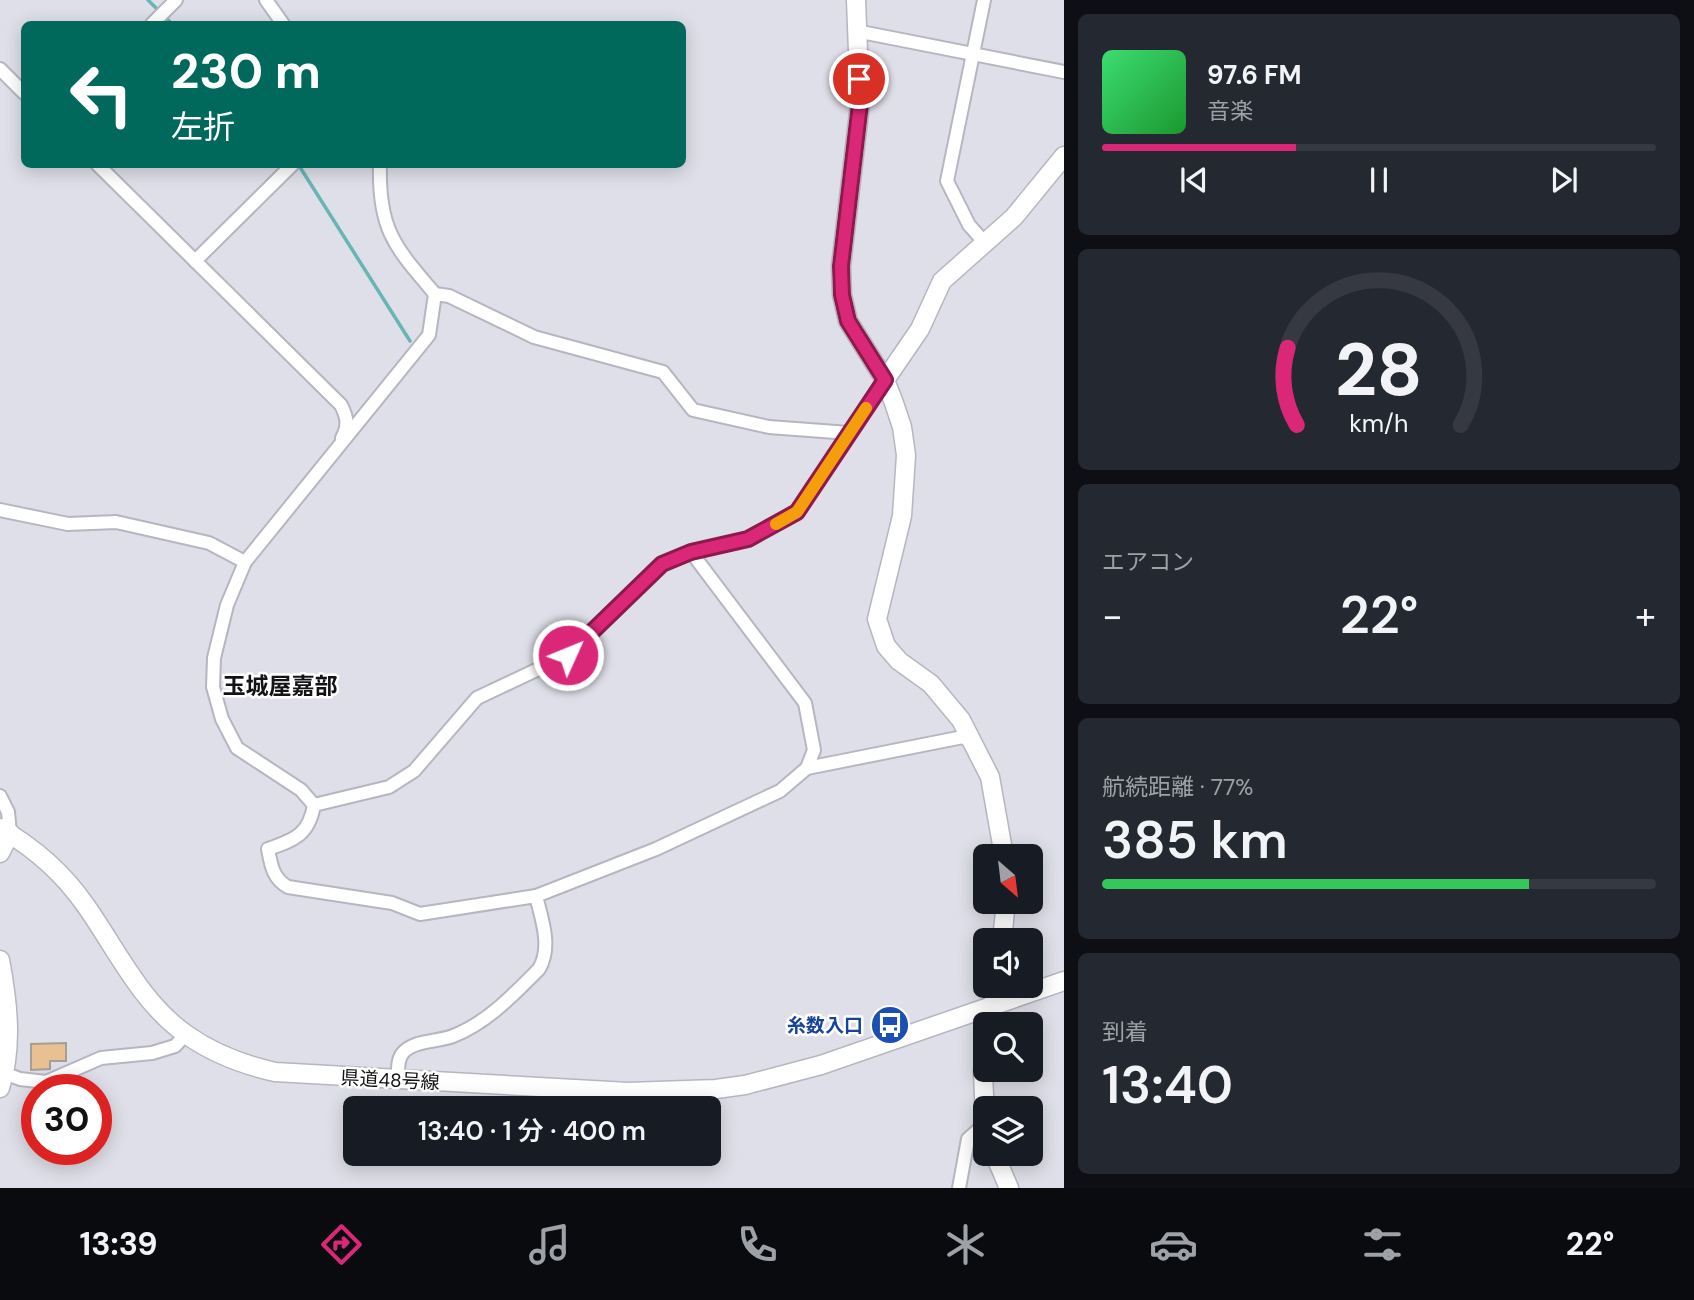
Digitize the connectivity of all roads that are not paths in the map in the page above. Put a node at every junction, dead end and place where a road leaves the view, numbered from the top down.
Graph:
1 (266, 0) edge
2 (856, 0) edge
3 (984, 0) edge
4 (172, 4) edge
5 (155, 21) edge
6 (281, 21) edge
7 (856, 31) junction
8 (973, 53) junction
9 (0, 69) edge
10 (1064, 72) edge
11 (21, 90) edge
12 (1064, 156) edge
13 (101, 168) edge
14 (289, 168) edge
15 (380, 168) edge
16 (986, 244) junction
17 (195, 261) junction
18 (435, 295) junction
19 (885, 380) junction
20 (849, 433) junction
21 (336, 449) junction
22 (0, 510) edge
23 (691, 552) junction
24 (244, 562) junction
25 (974, 744) junction
26 (807, 768) junction
27 (0, 796) edge
28 (314, 805) junction
29 (5, 830) edge
30 (1002, 844) edge
31 (0, 853) edge
32 (536, 897) junction
33 (0, 960) edge
34 (1064, 981) edge
35 (995, 998) edge
36 (994, 1005) junction
37 (993, 1012) edge
38 (186, 1034) junction
39 (398, 1080) junction
40 (2, 1081) edge
41 (973, 1134) edge
42 (1000, 1166) edge
43 (959, 1188) edge
44 (1009, 1188) edge

1 - 6 street
2 - 7 street
3 - 8 street
4 - 5 street
7 - 8 street
7 - 19 street
8 - 10 street
8 - 16 street
9 - 11 street
12 - 16 street
13 - 17 street
14 - 17 street
15 - 18 street
16 - 19 street
17 - 21 street
18 - 20 street
18 - 21 street
19 - 20 street
19 - 25 street
20 - 23 street
21 - 24 street
22 - 24 street
23 - 26 street
23 - 28 street
24 - 28 street
25 - 26 street
25 - 30 street
26 - 32 street
27 - 29 street
28 - 32 street
29 - 31 street
29 - 38 street, 県道48号線
32 - 39 street
33 - 40 street
34 - 36 street, 県道48号線
35 - 36 street
36 - 37 street
36 - 39 street, 県道48号線
38 - 39 street, 県道48号線
38 - 40 street
41 - 43 street
42 - 44 street

